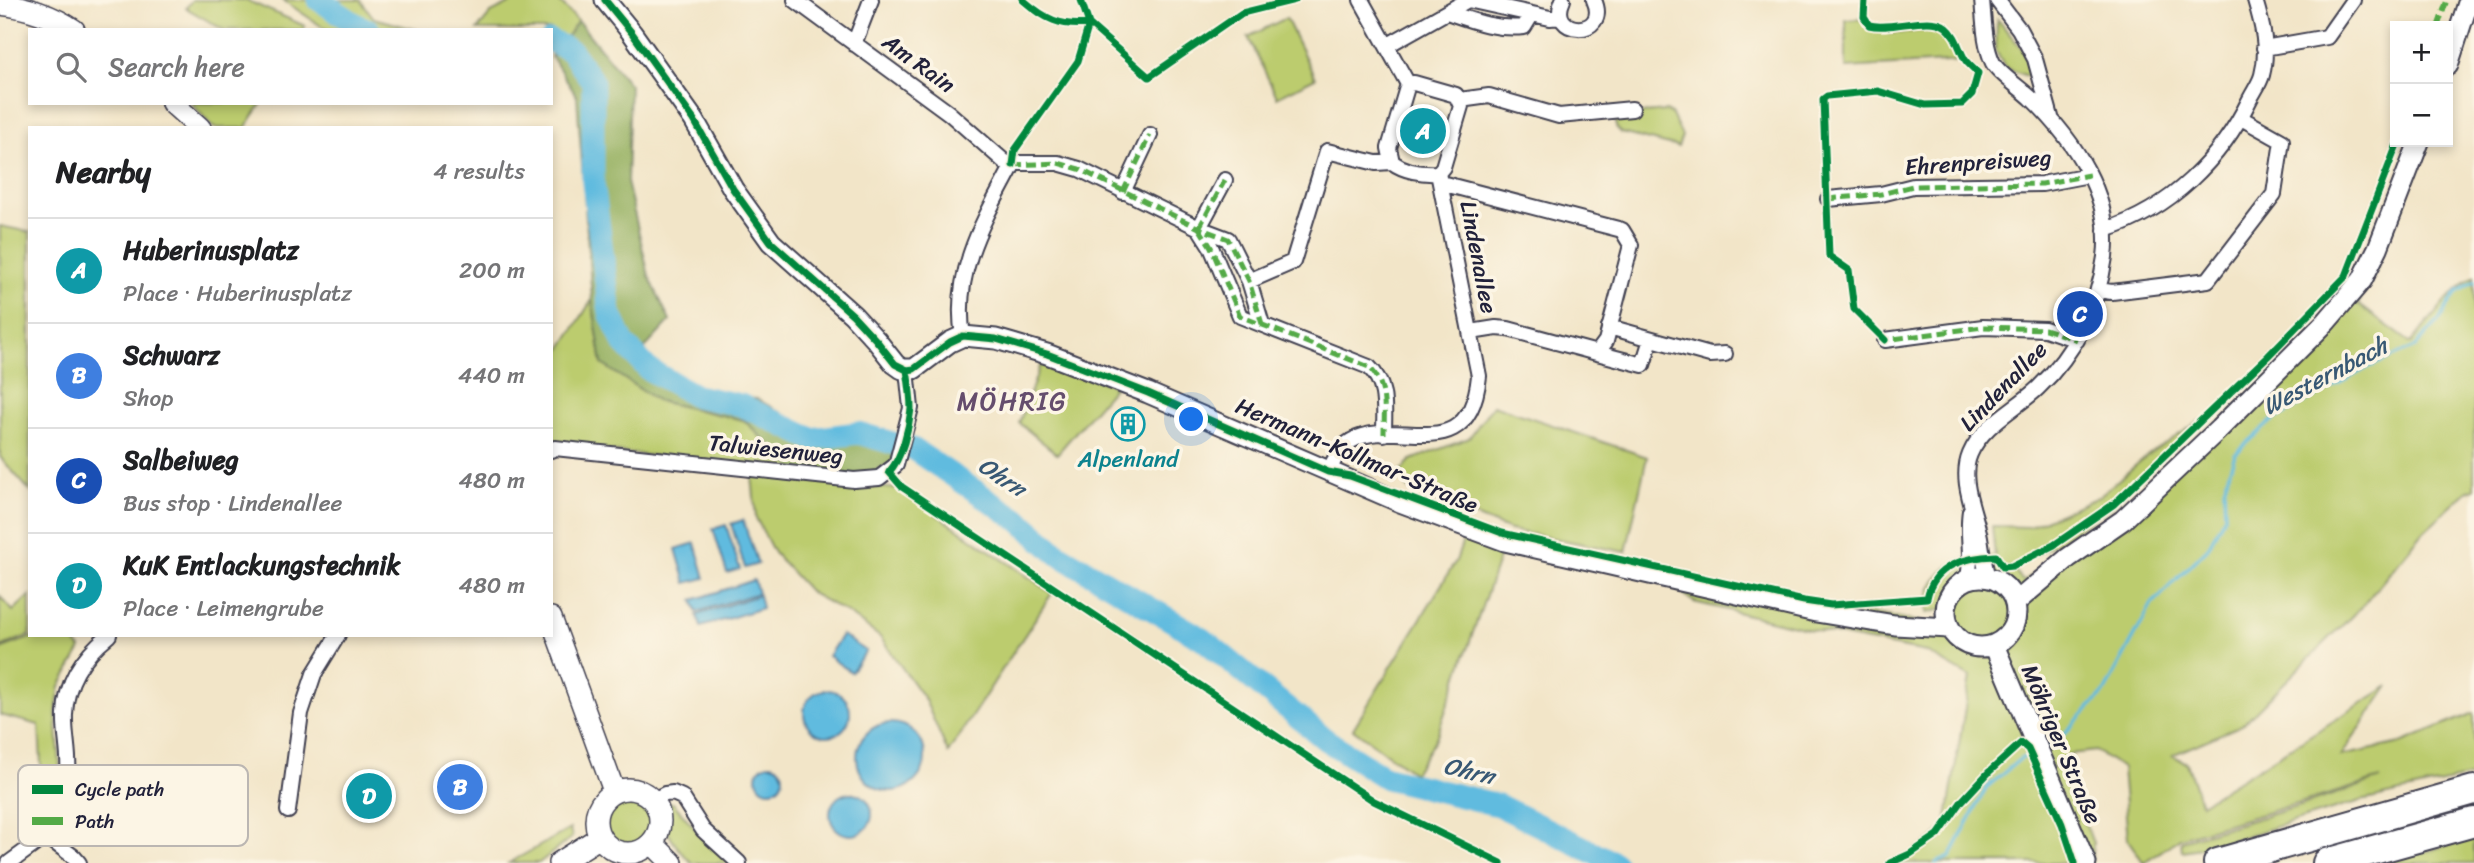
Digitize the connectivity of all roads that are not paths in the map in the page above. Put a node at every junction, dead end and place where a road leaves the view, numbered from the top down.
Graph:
1 (605, 0) edge
2 (796, 0) edge
3 (871, 0) edge
4 (1361, 0) edge
5 (1563, 0) edge
6 (1594, 0) edge
7 (1982, 0) edge
8 (1997, 0) edge
9 (2255, 0) edge
10 (2353, 0) edge
11 (2469, 0) edge
12 (1501, 3) edge
13 (0, 5) edge
14 (41, 6) edge
15 (1447, 12) junction
16 (1532, 14) junction
17 (1561, 17) junction
18 (71, 28) edge
19 (854, 44) junction
20 (1388, 45) junction
21 (2264, 48) junction
22 (2453, 50) edge
23 (1408, 84) junction
24 (1460, 100) junction
25 (174, 105) edge
26 (1632, 109) dead end
27 (2052, 118) junction
28 (2241, 118) junction
29 (198, 126) edge
30 (1150, 135) dead end
31 (2417, 147) edge
32 (1392, 162) junction
33 (1013, 165) junction
34 (2090, 175) junction
35 (1439, 178) junction
36 (1225, 180) dead end
37 (1124, 192) junction
38 (1829, 199) dead end
39 (1199, 228) junction
40 (2105, 230) junction
41 (1249, 281) junction
42 (2098, 290) junction
43 (1262, 324) junction
44 (1609, 327) junction
45 (1471, 332) junction
46 (963, 336) junction
47 (1651, 339) junction
48 (1885, 340) dead end
49 (2077, 340) junction
50 (1597, 353) junction
51 (1725, 354) dead end
52 (907, 370) junction
53 (1384, 434) junction
54 (553, 450) edge
55 (1328, 472) junction
56 (1970, 506) junction
57 (1968, 580) junction
58 (2002, 589) junction
59 (1946, 607) junction
60 (1834, 615) junction
61 (553, 623) edge
62 (1949, 628) junction
63 (106, 637) edge
64 (337, 637) edge
65 (1994, 645) junction
66 (68, 765) edge
67 (2474, 790) edge
68 (614, 791) junction
69 (653, 800) junction
70 (288, 811) dead end
71 (2474, 822) edge
72 (600, 837) junction
73 (652, 844) junction
74 (33, 846) edge
75 (59, 846) edge
76 (9, 863) edge
77 (79, 863) edge
78 (559, 863) edge
79 (672, 863) edge
80 (739, 863) edge
81 (2086, 863) edge
82 (2218, 863) edge
83 (2327, 863) edge

1 - 52 street
2 - 19 street, Am Rain
3 - 19 street
4 - 20 street
5 - 17 street
6 - 17 street
7 - 27 street, Lindenallee
8 - 27 street, Lindenallee
9 - 21 street
10 - 21 street
11 - 22 street
12 - 15 street
12 - 16 street
13 - 14 main road
14 - 18 main road
15 - 16 street
15 - 20 street
16 - 17 street
19 - 33 street, Am Rain
20 - 23 street
21 - 28 street
23 - 24 street
23 - 32 street
24 - 26 street
24 - 35 street
25 - 29 main road
27 - 34 street, Lindenallee
28 - 40 street
28 - 42 street
30 - 37 street
31 - 58 street
32 - 35 street
32 - 41 street
33 - 37 street
33 - 46 street
34 - 38 street, Ehrenpreisweg
34 - 40 street, Lindenallee
35 - 44 street
35 - 45 street, Lindenallee
36 - 39 street
37 - 39 street
39 - 41 street
39 - 43 street
40 - 42 street, Lindenallee
41 - 43 street
42 - 49 street, Lindenallee
43 - 53 street
44 - 47 street
44 - 50 street
45 - 50 street
45 - 53 street, Lindenallee
46 - 52 street
46 - 55 street, Hermann-Kollmar-Straße
47 - 50 street
47 - 51 street
48 - 49 street
49 - 56 street, Lindenallee
52 - 54 street, Talwiesenweg
53 - 55 street, Lindenallee
55 - 60 street, Hermann-Kollmar-Straße
56 - 57 street
56 - 58 street, Lindenallee
57 - 58 street
57 - 59 street
58 - 65 street
59 - 60 street
59 - 62 street
60 - 62 street, Hermann-Kollmar-Straße
61 - 68 main road
62 - 65 street
63 - 66 street
64 - 70 street
65 - 81 street, Möhriger Straße
67 - 82 highway
68 - 69 main road
68 - 72 main road
69 - 73 main road
69 - 80 street
71 - 83 highway
72 - 73 main road
72 - 78 main road
73 - 79 main road
74 - 76 street
75 - 77 street

